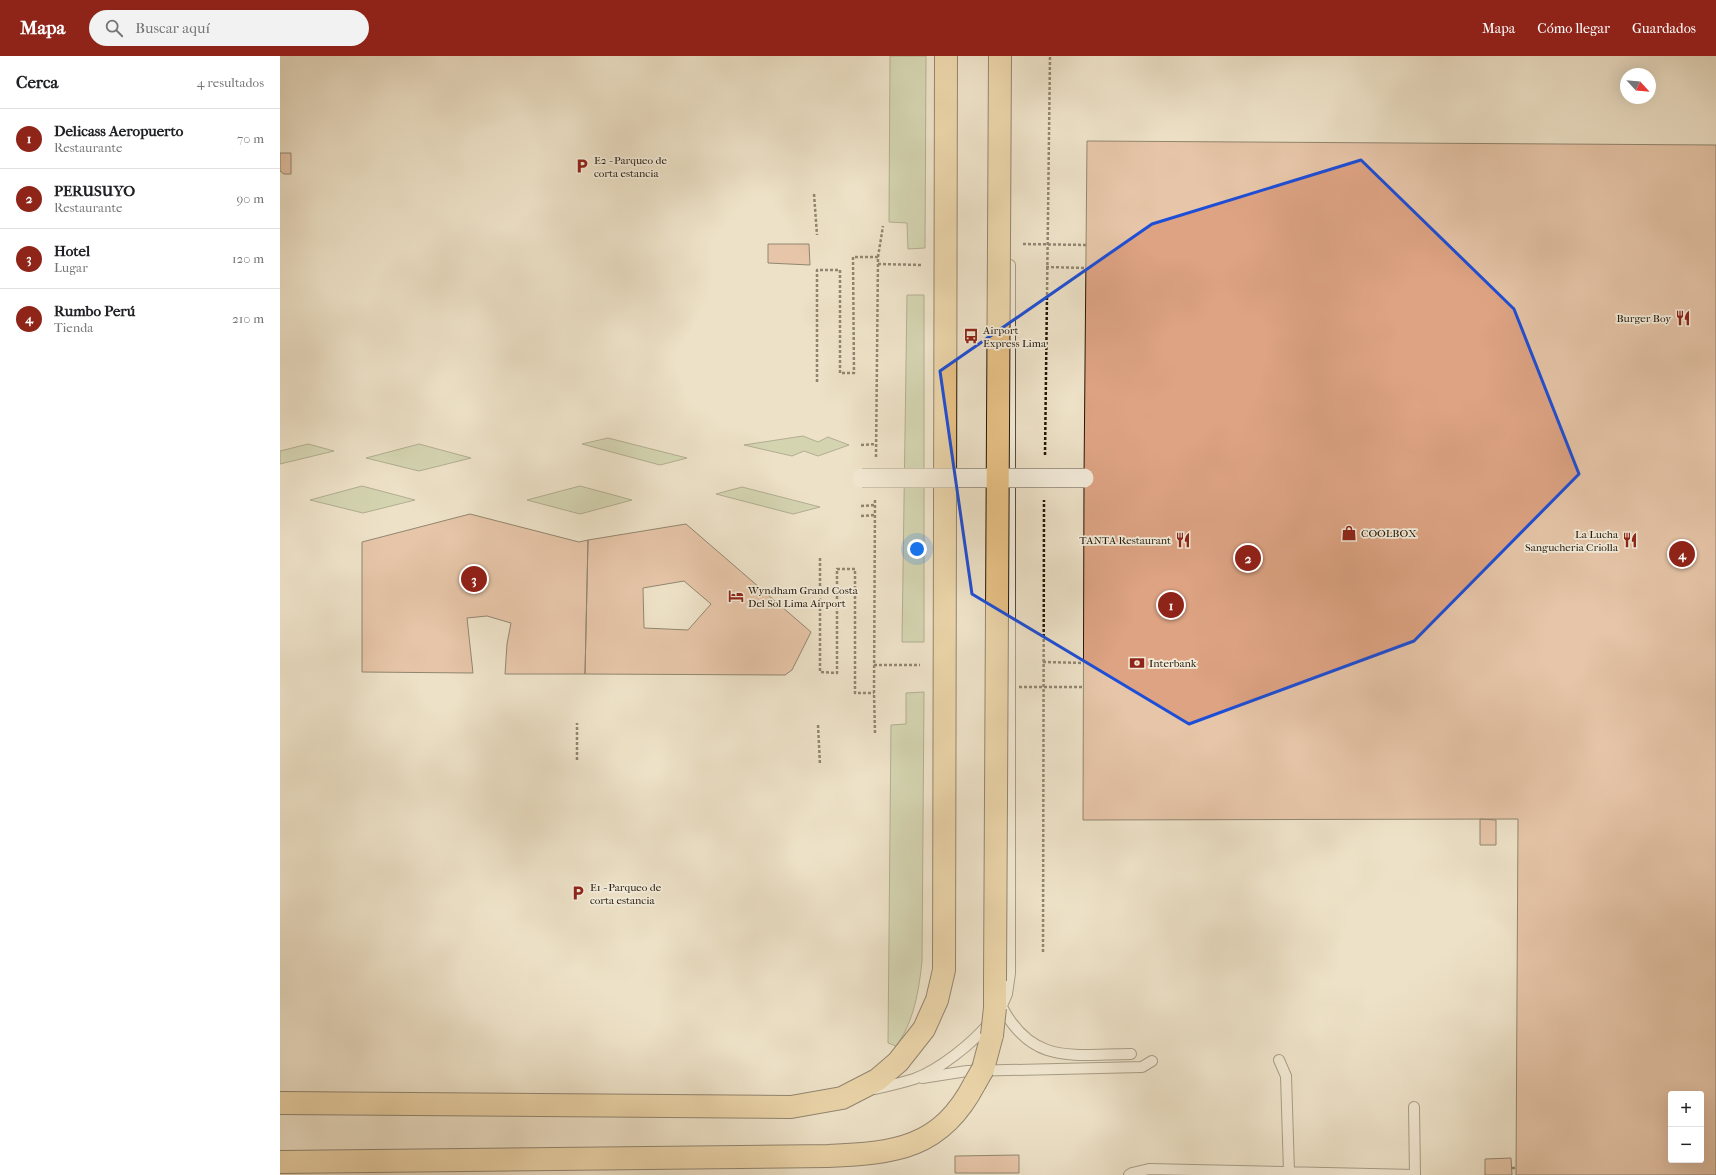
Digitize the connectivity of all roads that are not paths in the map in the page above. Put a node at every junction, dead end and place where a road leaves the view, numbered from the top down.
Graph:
1 (946, 56) edge
2 (1000, 56) edge
3 (1010, 56) edge
4 (1010, 134) dead end
5 (1004, 251) junction
6 (862, 478) dead end
7 (1084, 478) dead end
8 (1002, 1007) junction
9 (1131, 1054) dead end
10 (1279, 1060) dead end
11 (1152, 1061) dead end
12 (914, 1079) junction
13 (842, 1098) junction
14 (280, 1103) edge
15 (1414, 1107) dead end
16 (280, 1162) edge
17 (1289, 1172) junction
18 (1130, 1175) edge

1 - 13 main road
2 - 5 main road, bridge
3 - 4 lane
5 - 8 lane
5 - 16 main road, bridge
6 - 7 street, bridge
8 - 9 lane
8 - 12 lane
10 - 17 lane
11 - 12 lane
12 - 13 lane
13 - 14 main road
15 - 17 lane
17 - 18 lane

